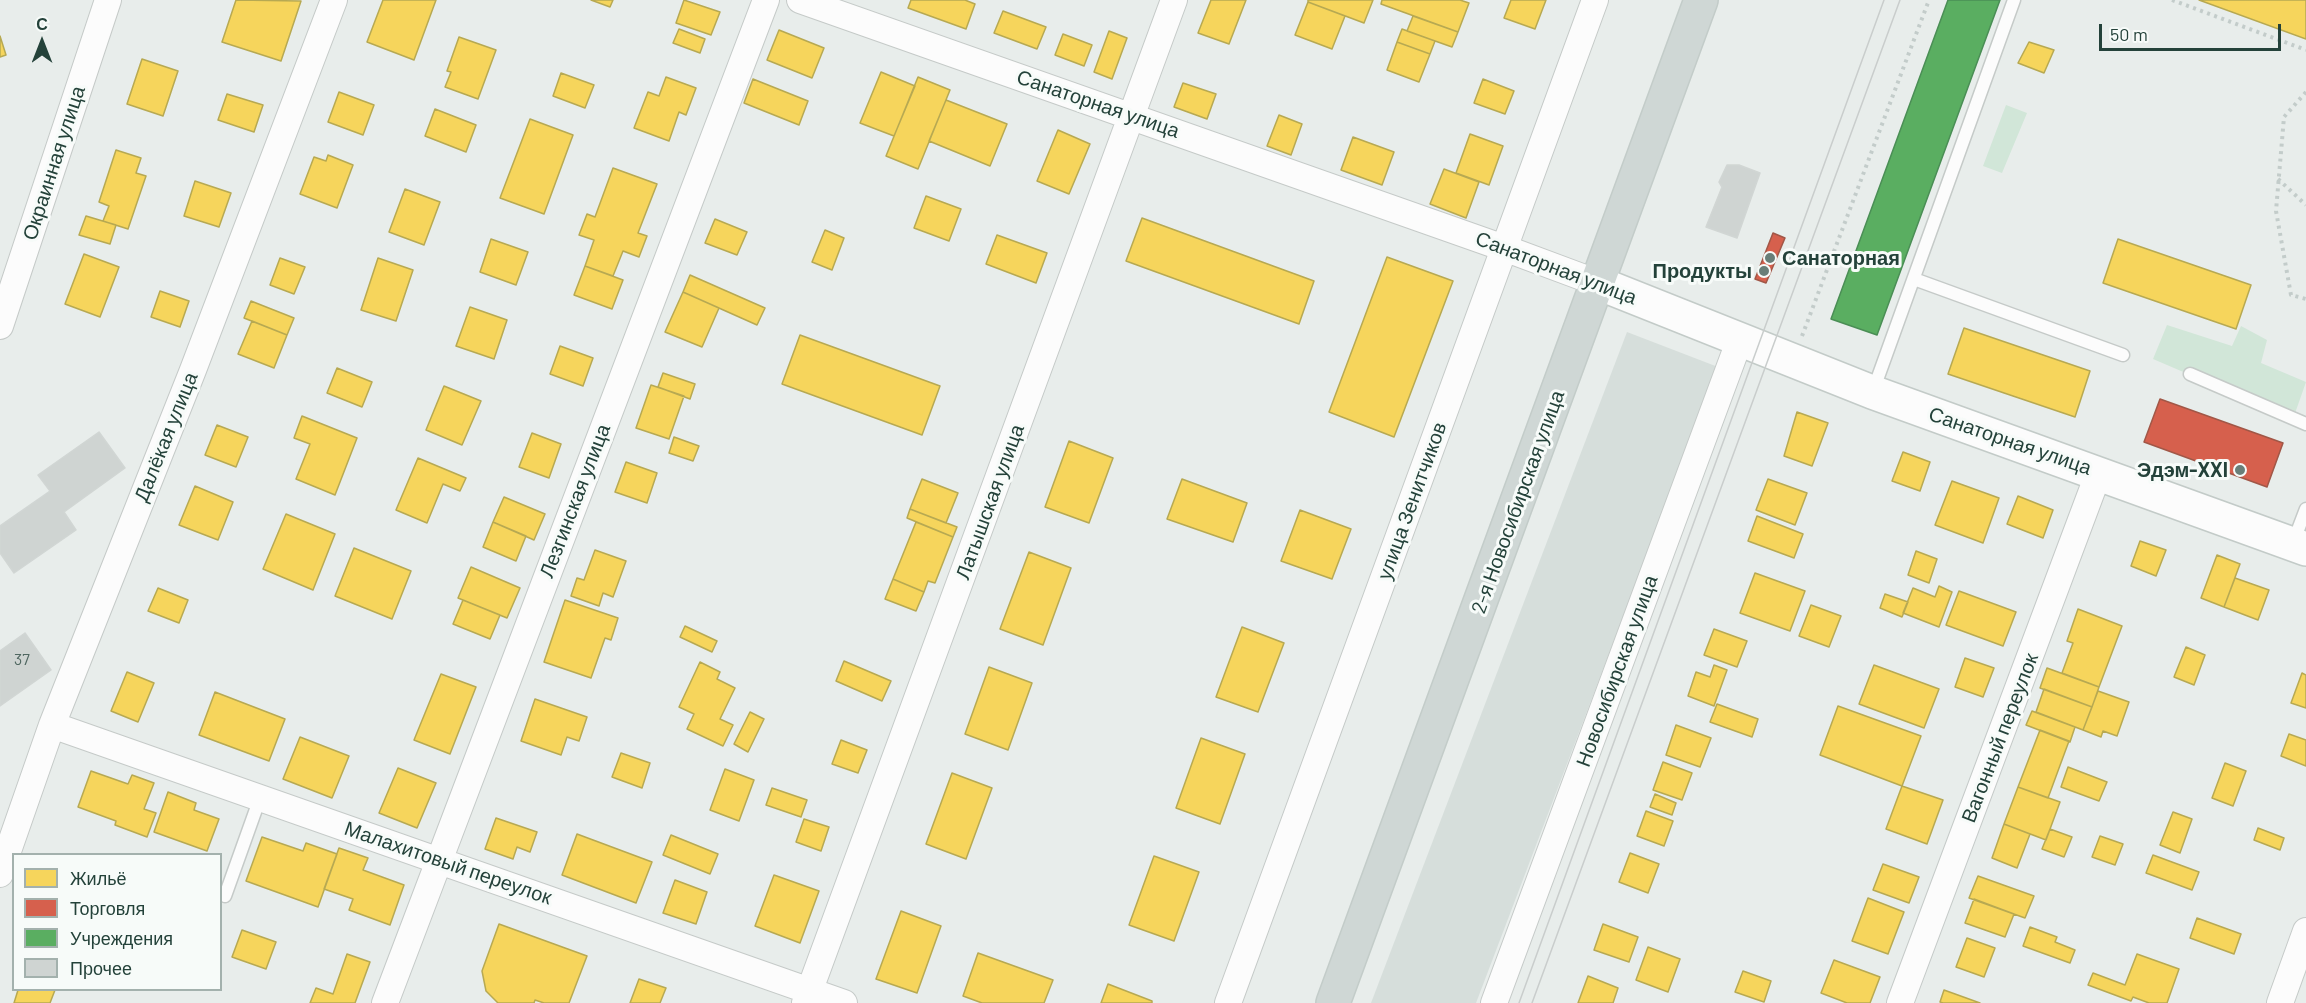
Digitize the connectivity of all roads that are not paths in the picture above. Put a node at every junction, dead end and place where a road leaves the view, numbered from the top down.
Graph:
1 (108, 0) edge
2 (334, 0) edge
3 (766, 0) edge
4 (800, 0) edge
5 (1174, 0) edge
6 (1595, 0) edge
7 (1701, 0) edge
8 (2014, 0) edge
9 (1132, 116) junction
10 (1504, 248) junction
11 (1914, 279) junction
12 (1598, 283) junction
13 (0, 327) edge
14 (1740, 339) junction
15 (2123, 355) dead end
16 (2190, 374) dead end
17 (1872, 392) junction
18 (2306, 424) edge
19 (2099, 472) junction
20 (2306, 509) edge
21 (2299, 547) edge
22 (51, 724) junction
23 (260, 798) junction
24 (439, 860) junction
25 (0, 874) edge
26 (225, 896) dead end
27 (2306, 932) edge
28 (807, 997) edge
29 (385, 1003) edge
30 (844, 1003) edge
31 (1228, 1003) edge
32 (1333, 1003) edge
33 (1494, 1003) edge
34 (1900, 1003) edge
35 (2280, 1003) edge

1 - 13 street, Окраинная улица
2 - 22 street, Далёкая улица
3 - 24 street, Лезгинская улица
4 - 9 street, Санаторная улица
5 - 9 street, Латышская улица
6 - 10 street, улица Зенитчиков
7 - 12 main road, 2-я Новосибирская улица
8 - 11 lane
9 - 10 street, Санаторная улица
9 - 28 street, Латышская улица
10 - 12 street, Санаторная улица
10 - 31 street, улица Зенитчиков
11 - 15 lane
11 - 17 lane
12 - 14 street, Санаторная улица
12 - 32 main road, 2-я Новосибирская улица
14 - 17 street, Санаторная улица
14 - 33 street, Новосибирская улица
16 - 18 lane
17 - 19 street, Санаторная улица
19 - 21 street, Санаторная улица
19 - 34 street, Вагонный переулок
20 - 21 lane
22 - 23 street, Малахитовый переулок
22 - 25 street, Далёкая улица
23 - 24 street, Малахитовый переулок
23 - 26 lane
24 - 28 street, Малахитовый переулок
24 - 29 street, Лезгинская улица
27 - 35 street
28 - 30 street, Малахитовый переулок

